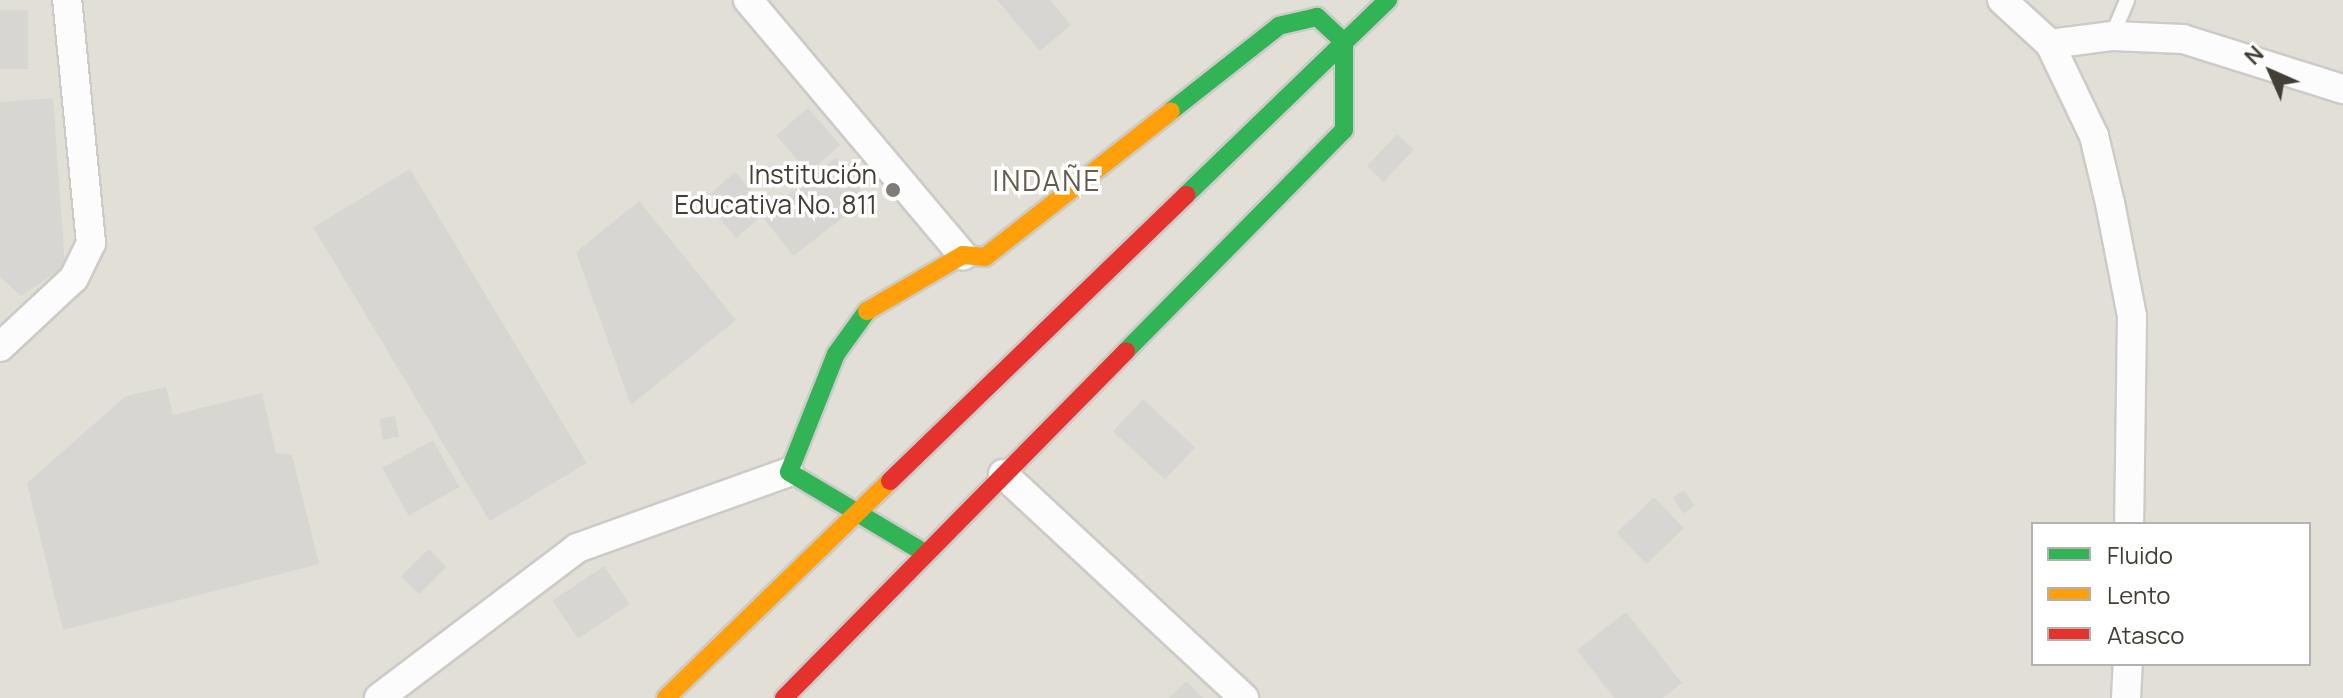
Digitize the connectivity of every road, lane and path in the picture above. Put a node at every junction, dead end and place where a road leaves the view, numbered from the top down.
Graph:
1 (67, 0) edge
2 (748, 0) edge
3 (1388, 0) edge
4 (2002, 0) edge
5 (2127, 0) edge
6 (2112, 36) junction
7 (1344, 42) junction
8 (2050, 44) junction
9 (2343, 89) edge
10 (963, 255) junction
11 (0, 347) edge
12 (789, 472) junction
13 (1003, 474) junction
14 (856, 514) junction
15 (2129, 522) edge
16 (925, 553) junction
17 (2128, 666) edge
18 (379, 698) edge
19 (666, 698) edge
20 (784, 698) edge
21 (1244, 698) edge
22 (2126, 698) edge

1 - 11 street
2 - 10 street
3 - 7 main road
4 - 8 street
5 - 6 lane
6 - 8 street
6 - 9 street
7 - 10 main road
7 - 13 main road
7 - 14 main road
8 - 15 street
10 - 12 main road
12 - 14 main road
12 - 18 street
13 - 16 main road
13 - 21 street
14 - 16 main road
14 - 19 main road
16 - 20 main road
17 - 22 street

